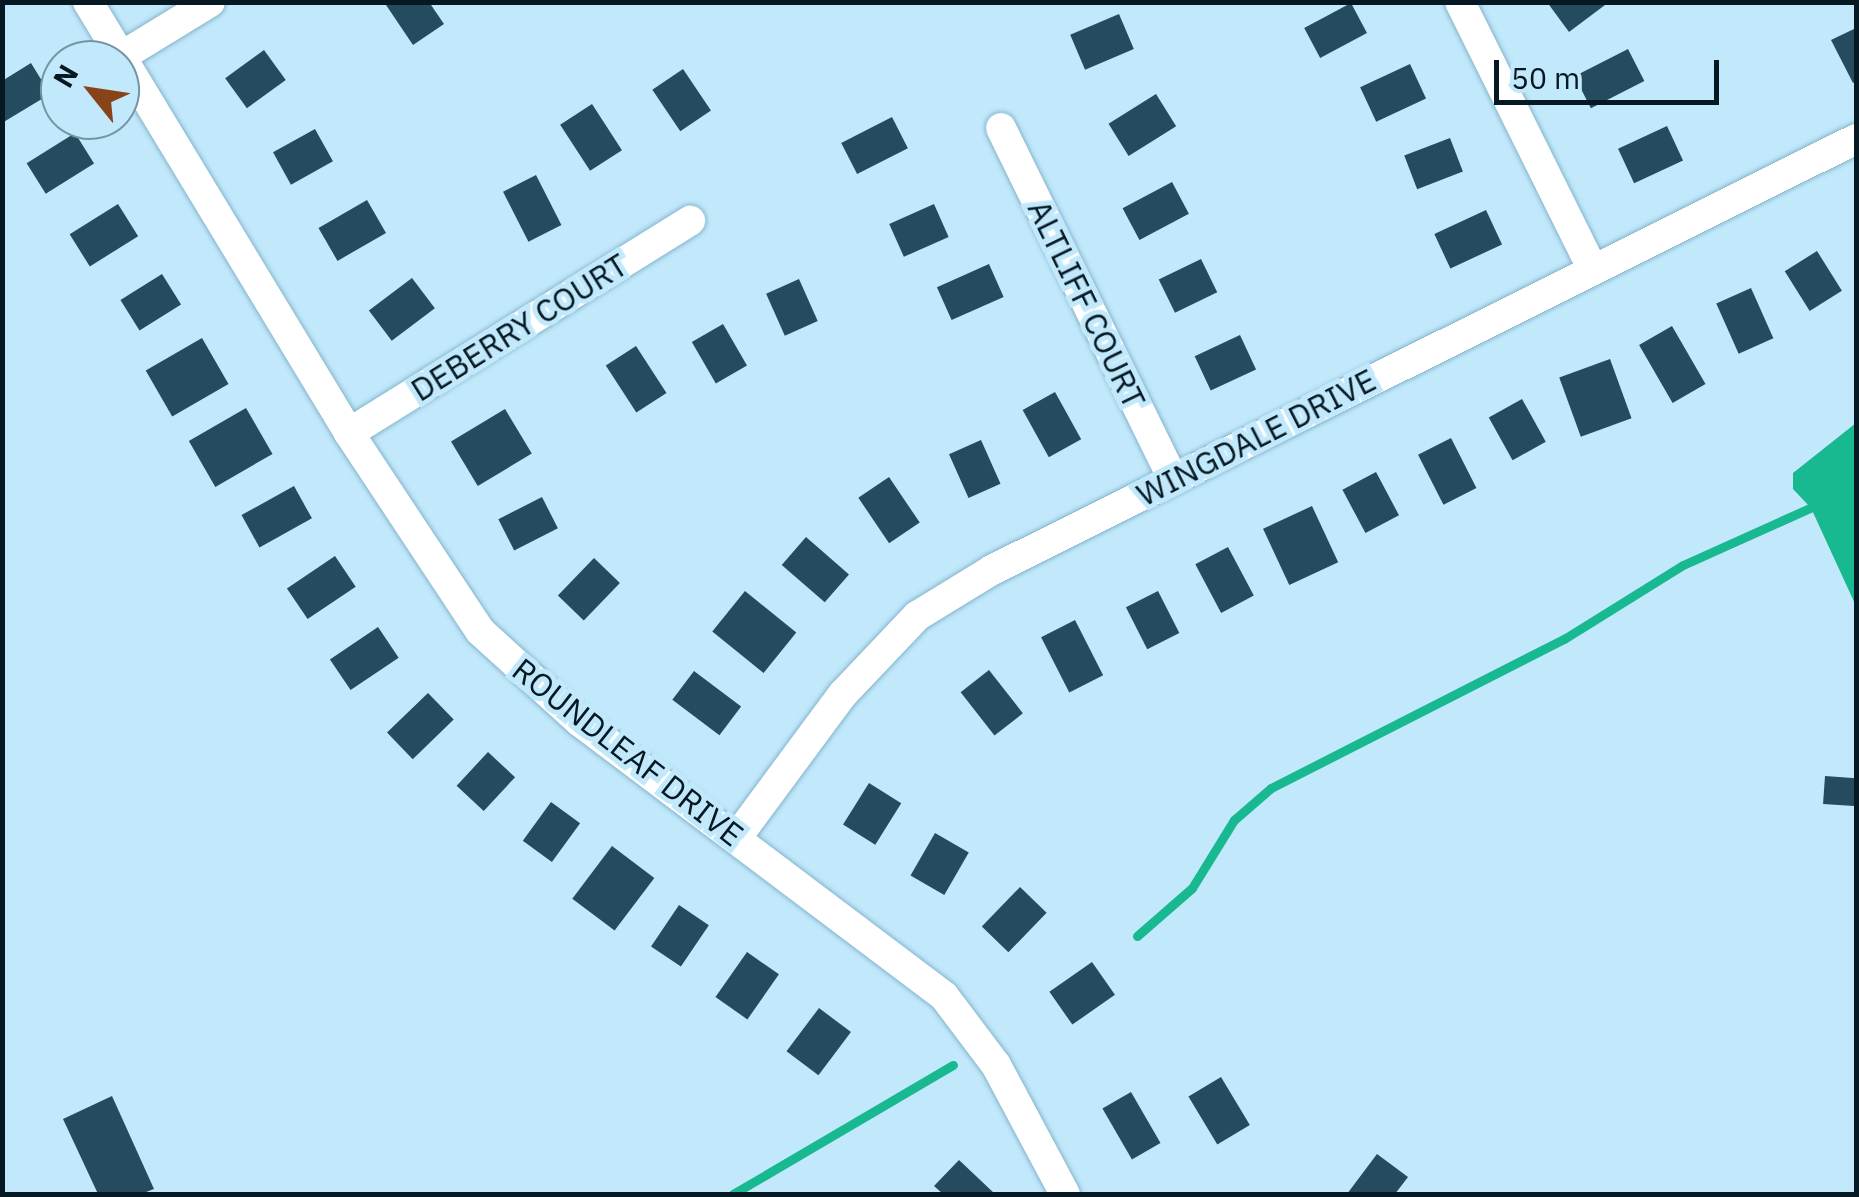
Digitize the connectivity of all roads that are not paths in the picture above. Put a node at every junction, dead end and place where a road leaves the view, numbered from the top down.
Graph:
1 (88, 2) edge
2 (210, 2) edge
3 (1460, 2) edge
4 (112, 40) edge
5 (140, 45) edge
6 (140, 86) edge
7 (1001, 128) dead end
8 (1856, 140) edge
9 (690, 222) dead end
10 (1592, 268) junction
11 (349, 433) junction
12 (1173, 479) junction
13 (737, 838) junction
14 (1065, 1194) edge

1 - 4 street, ROUNDLEAF DRIVE
2 - 5 street
3 - 10 street
6 - 11 street, ROUNDLEAF DRIVE
7 - 12 street, ALTLIFF COURT
8 - 10 street, WINGDALE DRIVE
9 - 11 street, DEBERRY COURT
10 - 12 street, WINGDALE DRIVE
11 - 13 street, ROUNDLEAF DRIVE
12 - 13 street, WINGDALE DRIVE
13 - 14 street, ROUNDLEAF DRIVE

